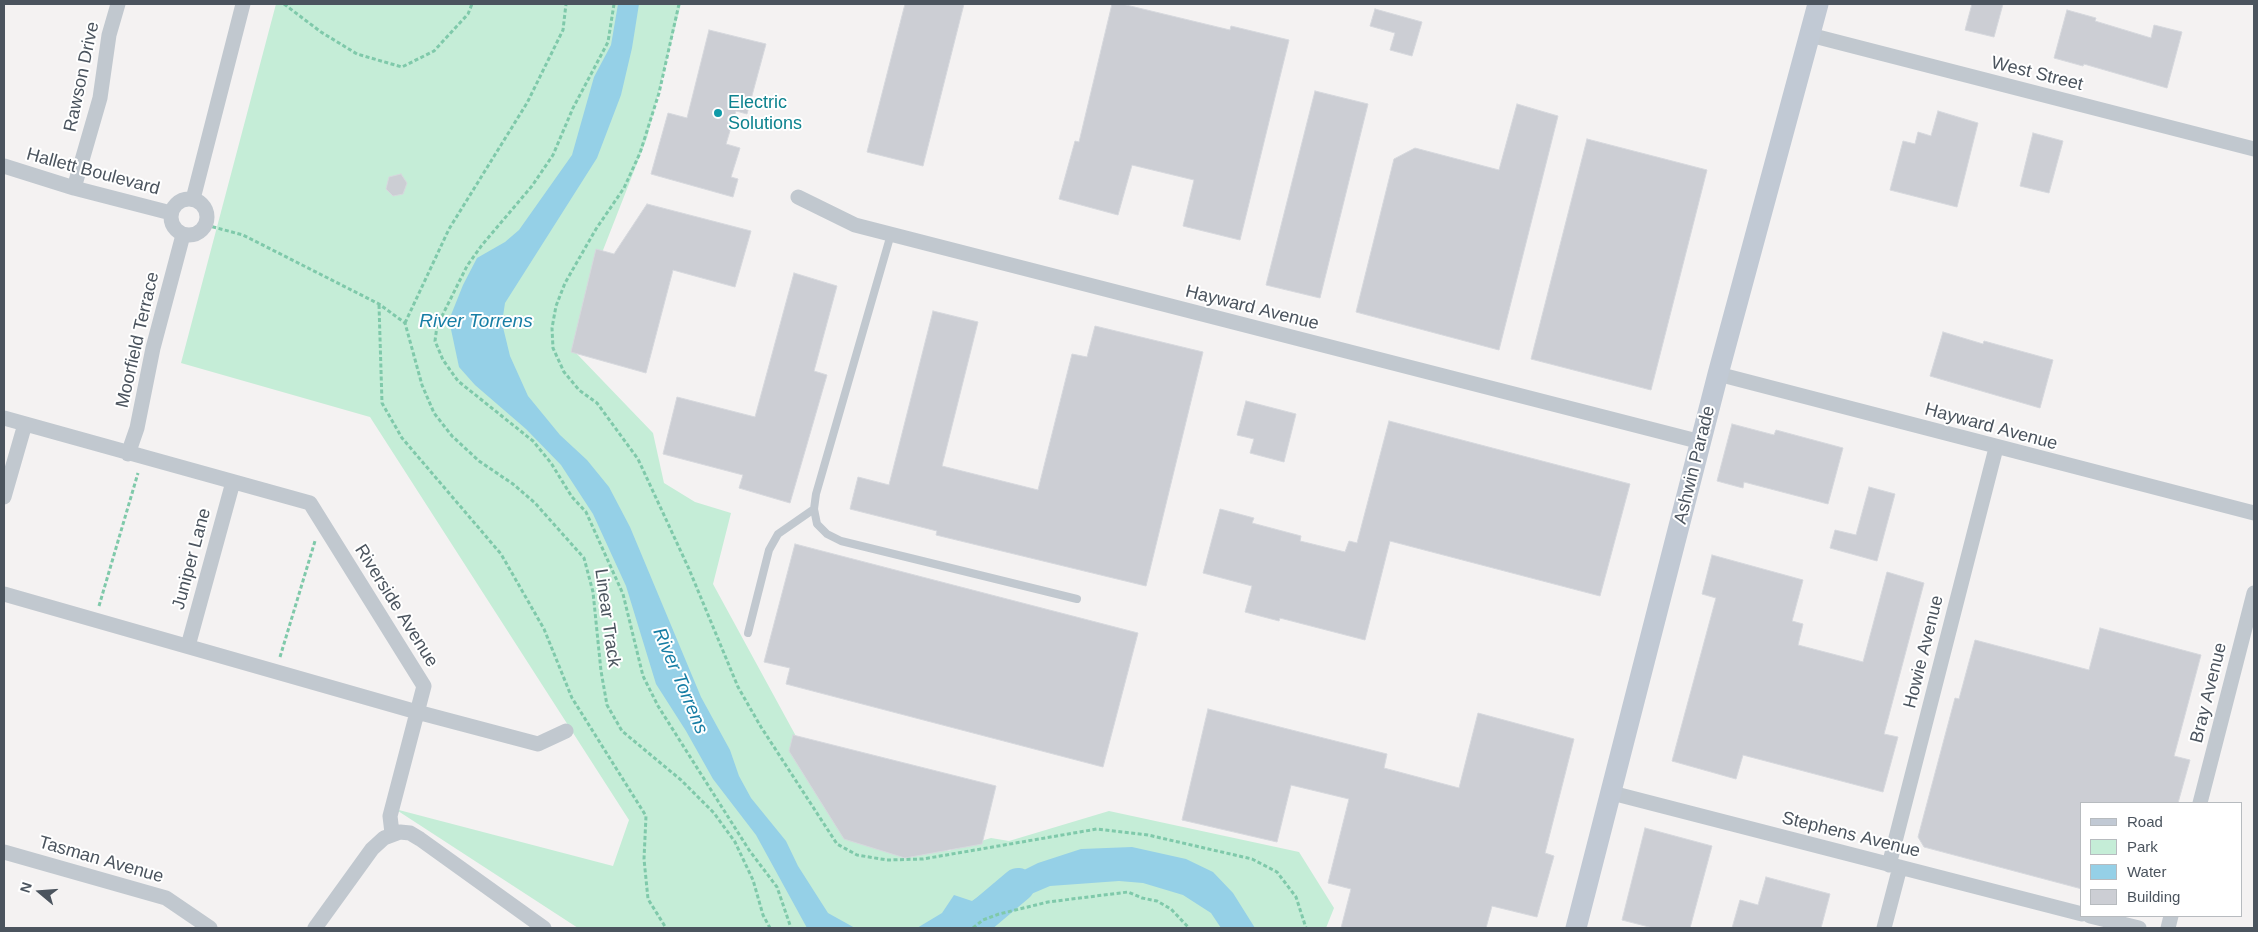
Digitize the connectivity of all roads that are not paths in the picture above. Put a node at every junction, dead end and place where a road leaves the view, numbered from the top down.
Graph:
1 (118, 4) edge
2 (243, 4) edge
3 (1818, 4) edge
4 (1810, 34) junction
5 (2254, 149) edge
6 (4, 166) edge
7 (74, 188) junction
8 (798, 196) dead end
9 (193, 199) junction
10 (172, 213) junction
11 (891, 234) junction
12 (183, 235) junction
13 (1718, 374) junction
14 (4, 418) edge
15 (25, 424) junction
16 (1701, 442) junction
17 (1996, 448) junction
18 (135, 456) junction
19 (233, 482) junction
20 (4, 497) edge
21 (814, 509) junction
22 (2254, 513) edge
23 (2254, 593) edge
24 (4, 594) edge
25 (1078, 599) dead end
26 (748, 633) dead end
27 (188, 646) junction
28 (417, 712) junction
29 (566, 731) dead end
30 (1612, 794) junction
31 (2200, 802) edge
32 (392, 833) junction
33 (4, 852) edge
34 (1894, 866) junction
35 (2080, 913) edge
36 (2094, 917) edge
37 (210, 928) edge
38 (315, 928) edge
39 (544, 928) edge
40 (1576, 928) edge
41 (1884, 928) edge
42 (2139, 928) edge

1 - 7 street, Rawson Drive
2 - 9 street
3 - 4 street, Ashwin Parade
4 - 5 street, West Street
4 - 13 street, Ashwin Parade
6 - 7 street, Hallett Boulevard
7 - 10 street, Hallett Boulevard
8 - 11 street, Hayward Avenue
9 - 10 street
9 - 12 street
10 - 12 street
11 - 16 street, Hayward Avenue
11 - 21 lane
12 - 18 street, Moorfield Terrace
13 - 16 street, Ashwin Parade
13 - 17 street, Hayward Avenue
14 - 15 street, Riverside Avenue
15 - 18 street, Riverside Avenue
15 - 20 street
16 - 30 street, Ashwin Parade
17 - 22 street, Hayward Avenue
17 - 34 street, Howie Avenue
18 - 19 street, Riverside Avenue
19 - 27 street, Juniper Lane
19 - 28 street, Riverside Avenue
21 - 25 lane
21 - 26 lane
23 - 31 street, Bray Avenue
24 - 27 street
27 - 28 street
28 - 29 street
28 - 32 street, Riverside Avenue
30 - 34 street, Stephens Avenue
30 - 40 street, Ashwin Parade
32 - 38 street
32 - 39 street
33 - 37 street, Tasman Avenue
34 - 35 street, Stephens Avenue
34 - 41 street, Howie Avenue
36 - 42 street

